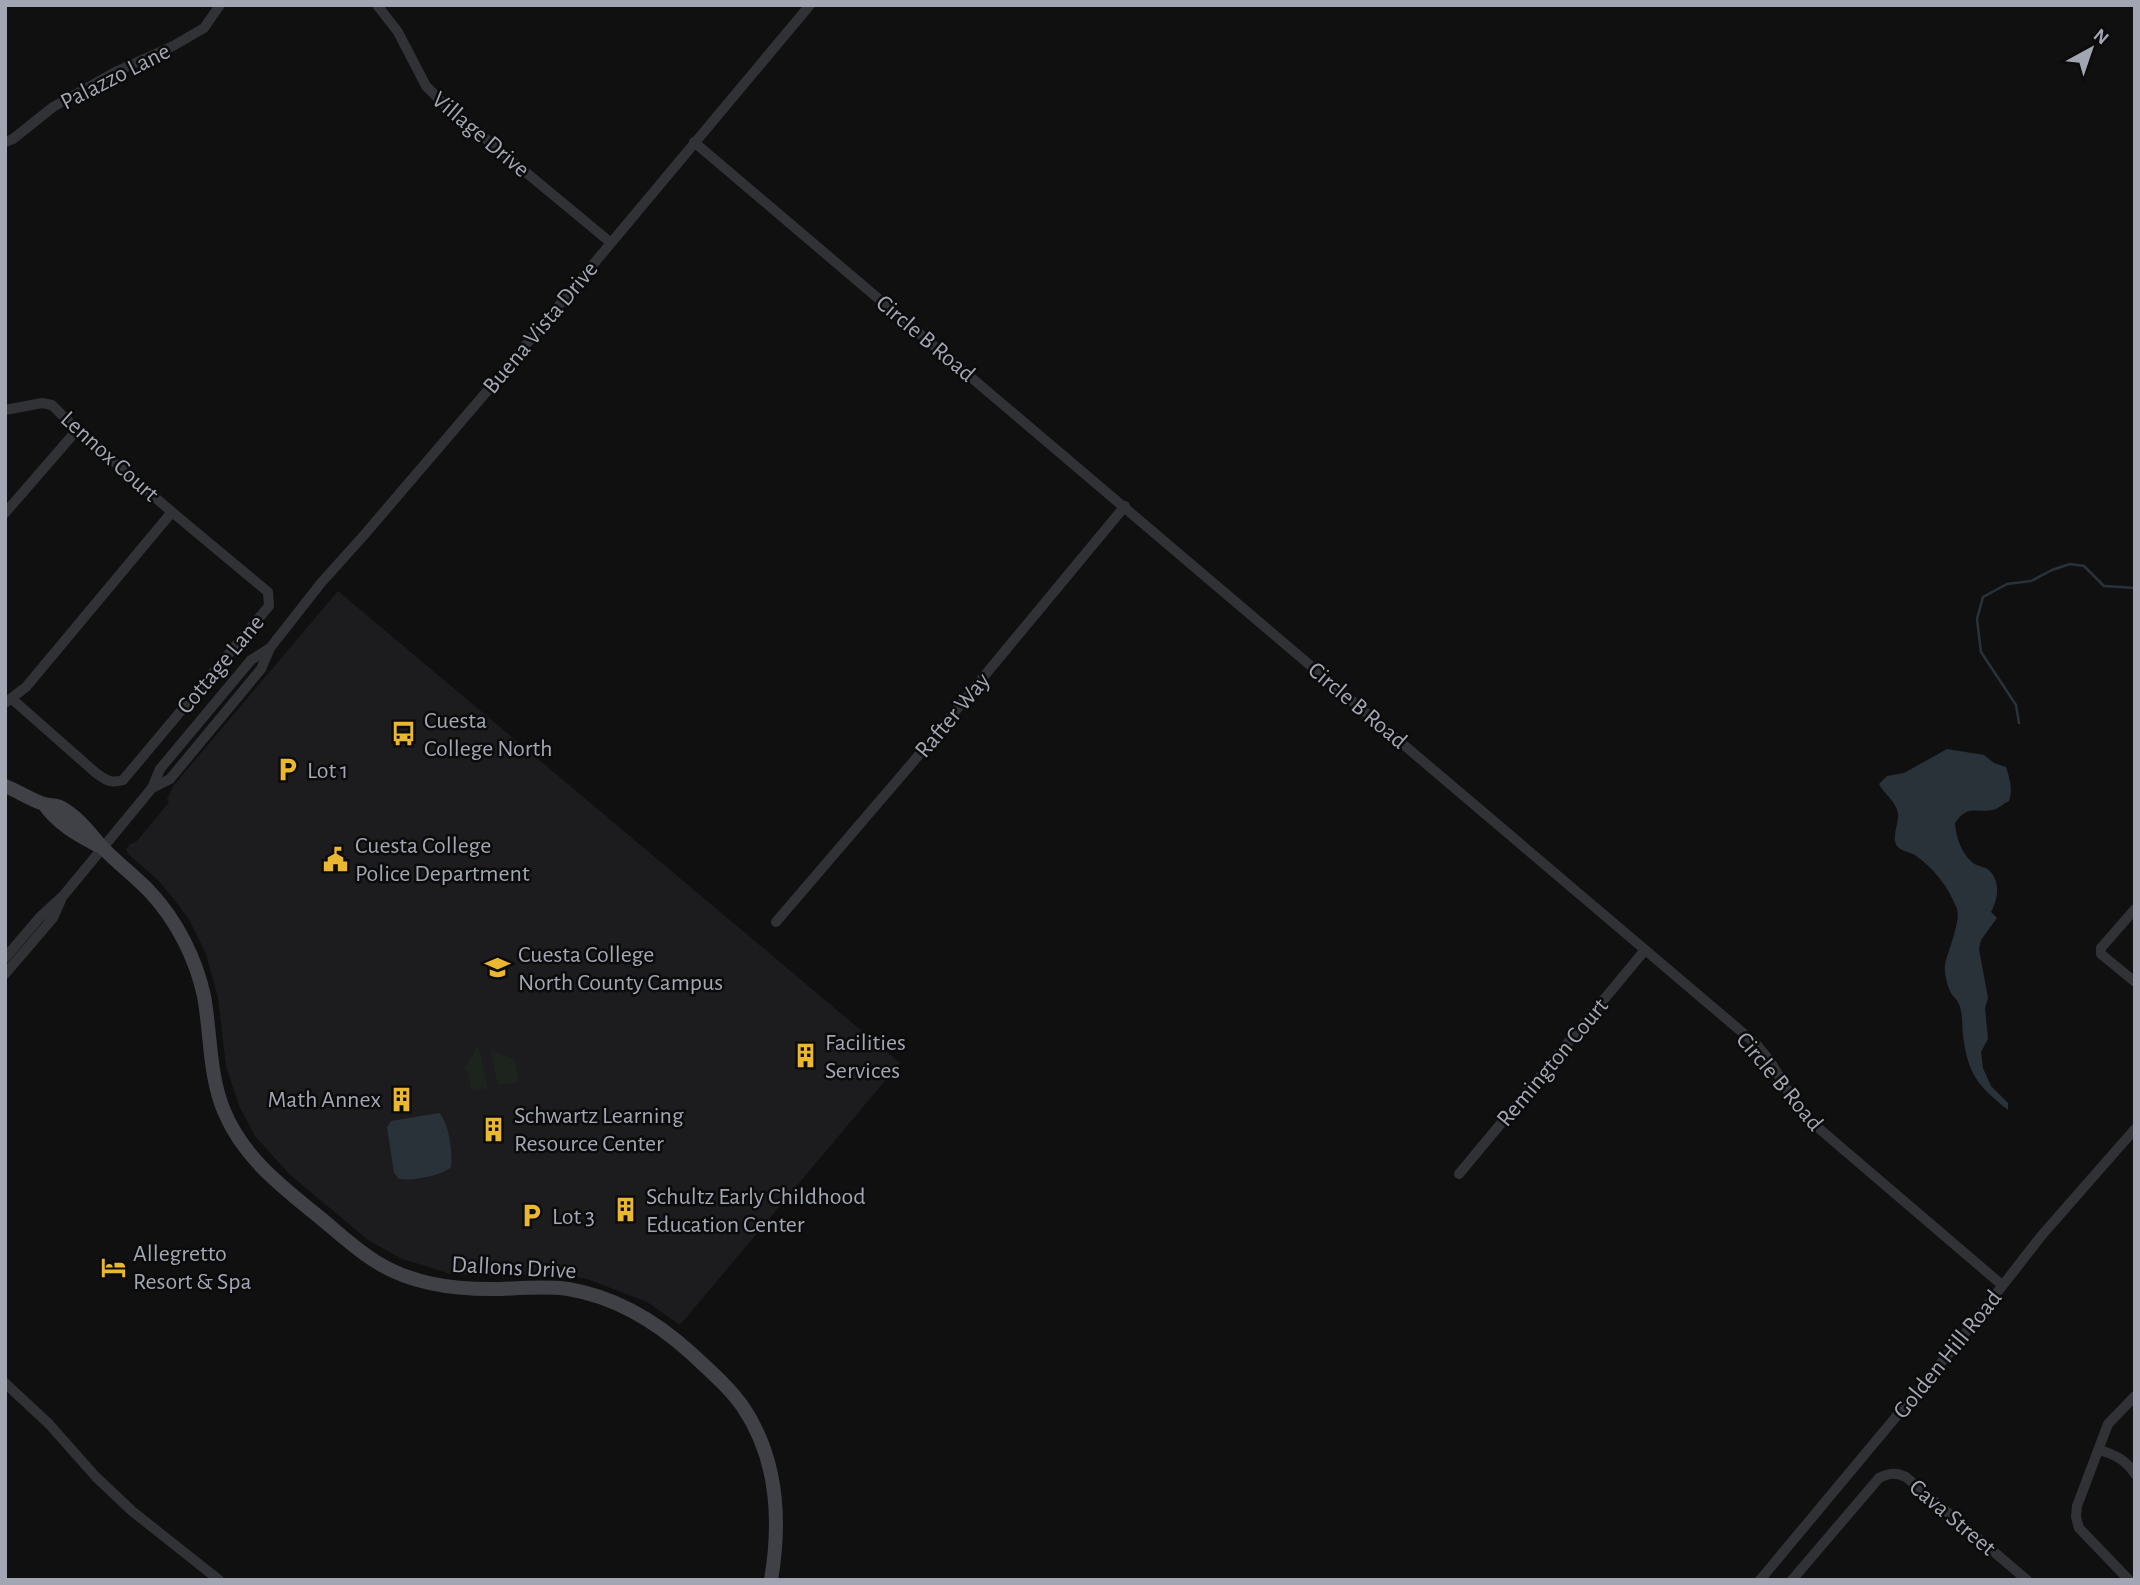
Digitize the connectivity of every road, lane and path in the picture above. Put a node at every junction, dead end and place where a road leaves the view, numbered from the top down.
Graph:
1 (220, 5) edge
2 (377, 5) edge
3 (810, 5) edge
4 (5, 142) edge
5 (694, 142) junction
6 (610, 242) junction
7 (5, 410) edge
8 (78, 430) junction
9 (1125, 506) junction
10 (172, 512) junction
11 (5, 513) edge
12 (9, 701) edge
13 (5, 786) edge
14 (102, 847) junction
15 (63, 896) junction
16 (2135, 909) edge
17 (776, 922) dead end
18 (1645, 950) junction
19 (5, 958) edge
20 (5, 974) edge
21 (2135, 982) edge
22 (2135, 1129) edge
23 (1459, 1174) dead end
24 (2002, 1285) junction
25 (5, 1383) edge
26 (2135, 1396) edge
27 (2099, 1450) junction
28 (2135, 1474) edge
29 (219, 1580) edge
30 (771, 1580) edge
31 (1760, 1580) edge
32 (1792, 1580) edge
33 (2027, 1580) edge
34 (2129, 1580) edge

1 - 4 street, Palazzo Lane
2 - 6 street, Village Drive
3 - 5 street, Buena Vista Drive
5 - 6 street, Buena Vista Drive
5 - 9 street, Circle B Road
6 - 14 street, Buena Vista Drive
7 - 8 street, Lennox Court
8 - 10 street, Lennox Court
8 - 11 street
9 - 17 street, Rafter Way
9 - 18 street, Circle B Road
10 - 12 street, Cottage Lane
10 - 12 street, Cottage Lane
13 - 14 street, Dallons Drive
14 - 15 street, Buena Vista Drive
14 - 30 street, Dallons Drive
15 - 19 street, Buena Vista Drive
15 - 20 street, Buena Vista Drive
16 - 21 street
18 - 23 street, Remington Court
18 - 24 street, Circle B Road
22 - 24 street, Golden Hill Road
24 - 31 street, Golden Hill Road
25 - 29 street
26 - 27 street
27 - 28 street
27 - 34 street
32 - 33 street, Cava Street

